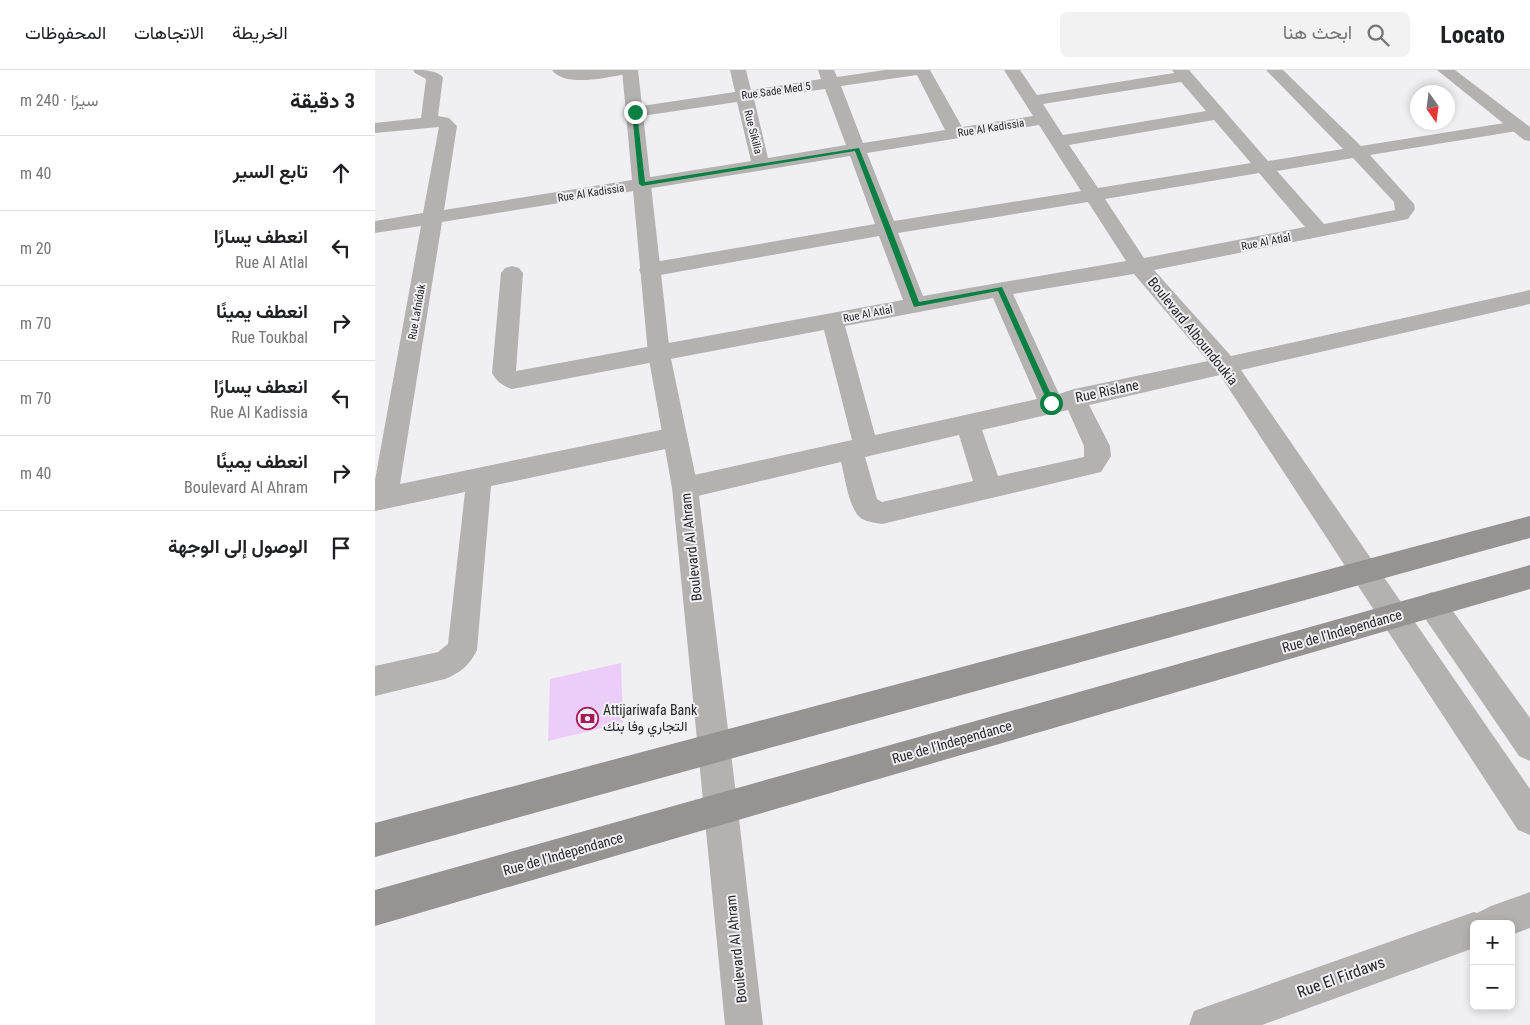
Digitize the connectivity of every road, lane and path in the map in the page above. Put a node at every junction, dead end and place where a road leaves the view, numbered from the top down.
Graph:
1 (560, 70) edge
2 (621, 70) edge
3 (630, 70) edge
4 (738, 70) edge
5 (920, 70) edge
6 (1012, 70) edge
7 (1274, 70) edge
8 (1445, 70) edge
9 (1464, 70) edge
10 (435, 72) edge
11 (1182, 73) edge
12 (829, 76) edge
13 (743, 96) junction
14 (1038, 110) junction
15 (635, 112) junction
16 (1218, 114) junction
17 (439, 124) junction
18 (375, 128) edge
19 (1526, 128) edge
20 (955, 134) junction
21 (1059, 142) junction
22 (857, 150) junction
23 (1358, 153) junction
24 (761, 165) junction
25 (1264, 168) junction
26 (642, 184) junction
27 (1094, 195) junction
28 (434, 218) junction
29 (375, 227) edge
30 (888, 228) junction
31 (1320, 232) junction
32 (1139, 266) junction
33 (649, 270) junction
34 (511, 273) dead end
35 (1000, 289) junction
36 (1530, 297) edge
37 (916, 305) junction
38 (833, 321) junction
39 (659, 354) junction
40 (1226, 366) junction
41 (1063, 401) junction
42 (967, 423) junction
43 (675, 437) junction
44 (858, 448) junction
45 (479, 478) junction
46 (685, 488) junction
47 (989, 489) junction
48 (380, 499) edge
49 (1530, 527) edge
50 (1364, 572) junction
51 (1530, 577) edge
52 (1432, 605) junction
53 (1394, 616) junction
54 (375, 681) edge
55 (1530, 745) edge
56 (714, 747) junction
57 (721, 810) junction
58 (1530, 818) edge
59 (375, 840) edge
60 (375, 908) edge
61 (1530, 910) edge
62 (1502, 920) edge
63 (1470, 931) edge
64 (1218, 1023) edge
65 (744, 1025) edge

1 - 2 street
3 - 15 street, Boulevard Al Ahram
4 - 13 street, Rue Sikilia
5 - 12 street, Rue Sade Med 5
5 - 20 street
6 - 14 street, Boulevard Alboundoukia
7 - 23 street
8 - 19 street
9 - 19 street
10 - 17 street, Rue Lafnidak
11 - 14 street, Rue Al Kadissia
11 - 16 street
12 - 13 street, Rue Sade Med 5
12 - 22 street
13 - 15 street, Rue Sade Med 5
13 - 24 street, Rue Sikilia
14 - 20 street, Rue Al Kadissia
14 - 21 street, Boulevard Alboundoukia
15 - 26 street, Boulevard Al Ahram
16 - 21 street
16 - 25 street
17 - 18 street
17 - 28 street, Rue Lafnidak
19 - 23 street
20 - 22 street, Rue Al Kadissia
21 - 27 street, Boulevard Alboundoukia
22 - 24 street, Rue Al Kadissia
22 - 30 street
23 - 25 street
23 - 31 street, Rue Al Atlal
24 - 26 street, Rue Al Kadissia
25 - 27 street
25 - 31 street
26 - 28 street, Rue Al Kadissia
26 - 33 street, Boulevard Al Ahram
27 - 30 street
27 - 32 street, Boulevard Alboundoukia
28 - 29 street, Rue Al Kadissia
28 - 48 street, Rue Lafnidak
30 - 33 street
30 - 37 street
31 - 32 street, Rue Al Atlal
32 - 35 street, Rue Al Atlal
32 - 40 street, Boulevard Alboundoukia
33 - 39 street, Boulevard Al Ahram
34 - 39 street, Rue Al Atlal
35 - 37 street, Rue Al Atlal
35 - 41 street
36 - 40 street, Rue Rislane
37 - 38 street, Rue Al Atlal
38 - 39 street, Rue Al Atlal
38 - 44 street
39 - 43 street, Boulevard Al Ahram
40 - 41 street, Rue Rislane
40 - 50 street, Boulevard Alboundoukia
41 - 42 street, Rue Rislane
41 - 47 street
42 - 44 street, Rue Rislane
42 - 47 street
43 - 45 street
43 - 46 street, Boulevard Al Ahram
44 - 46 street, Rue Rislane
44 - 47 street
45 - 48 street
45 - 54 street
46 - 56 street, Boulevard Al Ahram
49 - 50 main road
50 - 53 street, Boulevard Alboundoukia
50 - 56 main road
51 - 52 main road, Rue de l'Independance
52 - 53 main road, Rue de l'Independance
52 - 55 street
53 - 57 main road, Rue de l'Independance
53 - 58 street, Boulevard Alboundoukia
56 - 57 street, Boulevard Al Ahram
56 - 59 main road
57 - 60 main road, Rue de l'Independance
57 - 65 street, Boulevard Al Ahram
61 - 62 street
63 - 64 street, Rue El Firdaws

